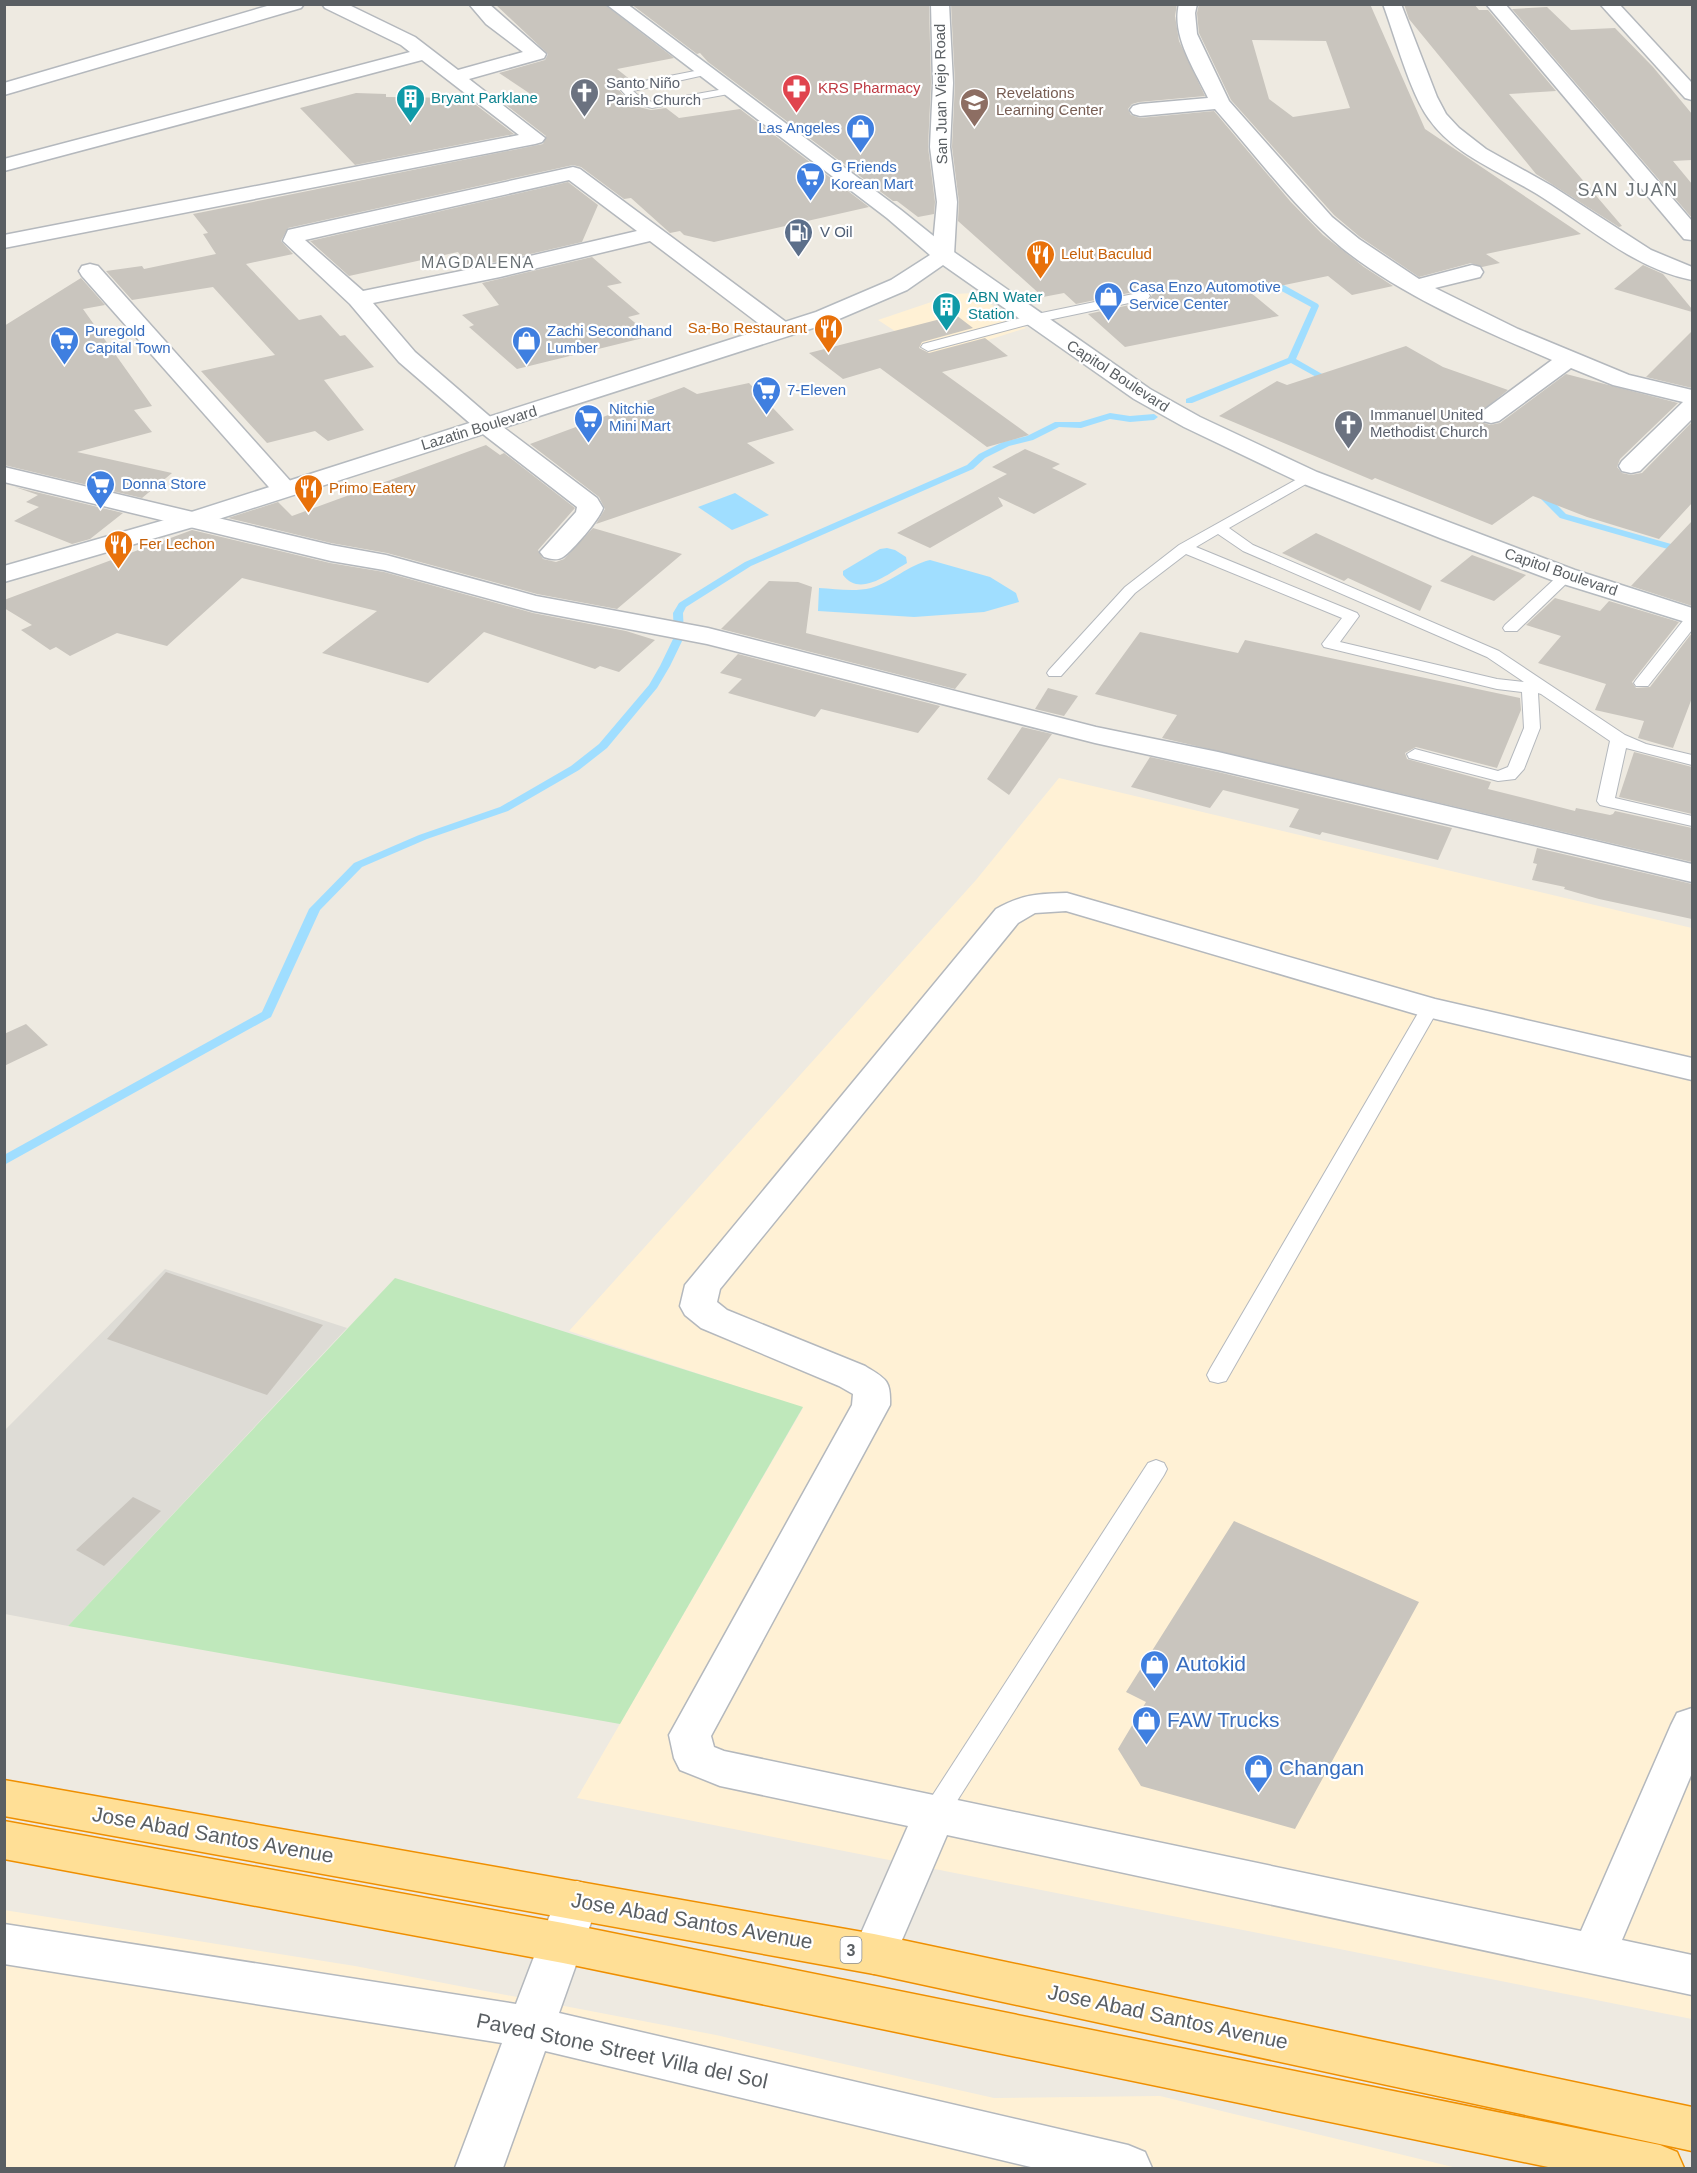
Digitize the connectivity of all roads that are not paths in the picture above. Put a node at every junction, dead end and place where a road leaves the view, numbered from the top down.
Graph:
1 (295, 4) edge
2 (331, 4) edge
3 (478, 4) edge
4 (615, 4) edge
5 (940, 4) edge
6 (1188, 4) edge
7 (1392, 4) edge
8 (1495, 4) edge
9 (1610, 4) edge
10 (424, 54) junction
11 (705, 72) junction
12 (454, 77) junction
13 (4, 89) edge
14 (730, 91) junction
15 (1692, 94) edge
16 (1220, 103) junction
17 (1140, 110) dead end
18 (4, 165) edge
19 (654, 234) junction
20 (1692, 234) edge
21 (4, 242) edge
22 (943, 255) junction
23 (90, 271) dead end
24 (1472, 272) dead end
25 (1692, 274) edge
26 (1415, 286) junction
27 (1143, 296) dead end
28 (358, 299) junction
29 (1032, 319) junction
30 (782, 330) junction
31 (928, 346) dead end
32 (1568, 359) junction
33 (1692, 397) edge
34 (1692, 406) edge
35 (1491, 416) dead end
36 (487, 426) junction
37 (1631, 466) dead end
38 (4, 474) edge
39 (1308, 477) junction
40 (284, 489) junction
41 (191, 520) junction
42 (1219, 528) junction
43 (1184, 548) junction
44 (553, 552) dead end
45 (4, 574) edge
46 (1566, 576) junction
47 (1692, 616) edge
48 (1692, 621) edge
49 (1511, 628) dead end
50 (1055, 673) dead end
51 (1642, 683) dead end
52 (1538, 689) junction
53 (1619, 739) junction
54 (1415, 754) dead end
55 (1690, 755) edge
56 (1692, 821) edge
57 (1692, 873) edge
58 (1430, 1008) junction
59 (1692, 1069) edge
60 (1218, 1375) dead end
61 (1156, 1469) dead end
62 (1692, 1725) edge
63 (4, 1798) edge
64 (934, 1815) junction
65 (4, 1840) edge
66 (578, 1900) junction
67 (563, 1943) junction
68 (4, 1944) edge
69 (1594, 1953) junction
70 (874, 1954) junction
71 (1692, 1975) edge
72 (530, 2027) junction
73 (1692, 2129) edge
74 (479, 2169) edge
75 (1128, 2169) edge
76 (1660, 2169) edge

1 - 13 street
2 - 10 street
3 - 12 street
4 - 11 street, Capitol Boulevard
5 - 22 street, San Juan Viejo Road
6 - 16 street
7 - 25 street
8 - 20 street
9 - 15 street
10 - 12 street
10 - 18 street
11 - 14 street, Capitol Boulevard
11 - 14 lane
12 - 21 street
14 - 22 street, Capitol Boulevard
16 - 17 street
16 - 26 street
19 - 28 street
19 - 28 street
19 - 30 street
22 - 29 street, Capitol Boulevard
22 - 30 street, Lazatin Boulevard
23 - 40 street
24 - 26 street
26 - 32 street
27 - 29 lane
28 - 36 street
29 - 31 lane
29 - 39 street, Capitol Boulevard
30 - 36 street, Lazatin Boulevard
32 - 33 street
32 - 35 street
34 - 37 street
36 - 40 street, Lazatin Boulevard
36 - 44 street
38 - 41 street
39 - 42 lane
39 - 46 street, Capitol Boulevard
40 - 41 street, Lazatin Boulevard
41 - 45 street, Lazatin Boulevard
41 - 57 street
42 - 43 lane
42 - 52 lane
43 - 50 lane
43 - 52 lane
46 - 47 street, Capitol Boulevard
46 - 49 lane
48 - 51 lane
52 - 53 lane
52 - 54 lane
53 - 55 lane
53 - 56 lane
58 - 59 street
58 - 60 lane
58 - 64 street
61 - 64 lane
62 - 69 street
63 - 66 highway, Jose Abad Santos Avenue / 3
64 - 69 street
64 - 70 street
65 - 67 highway
66 - 67 street
66 - 70 highway, Jose Abad Santos Avenue / 3
67 - 72 street
67 - 76 highway
68 - 72 street, Paved Stone Street Villa del Sol
69 - 71 street
70 - 73 highway, Jose Abad Santos Avenue / 3
72 - 74 street
72 - 75 street, Paved Stone Street Villa del Sol

